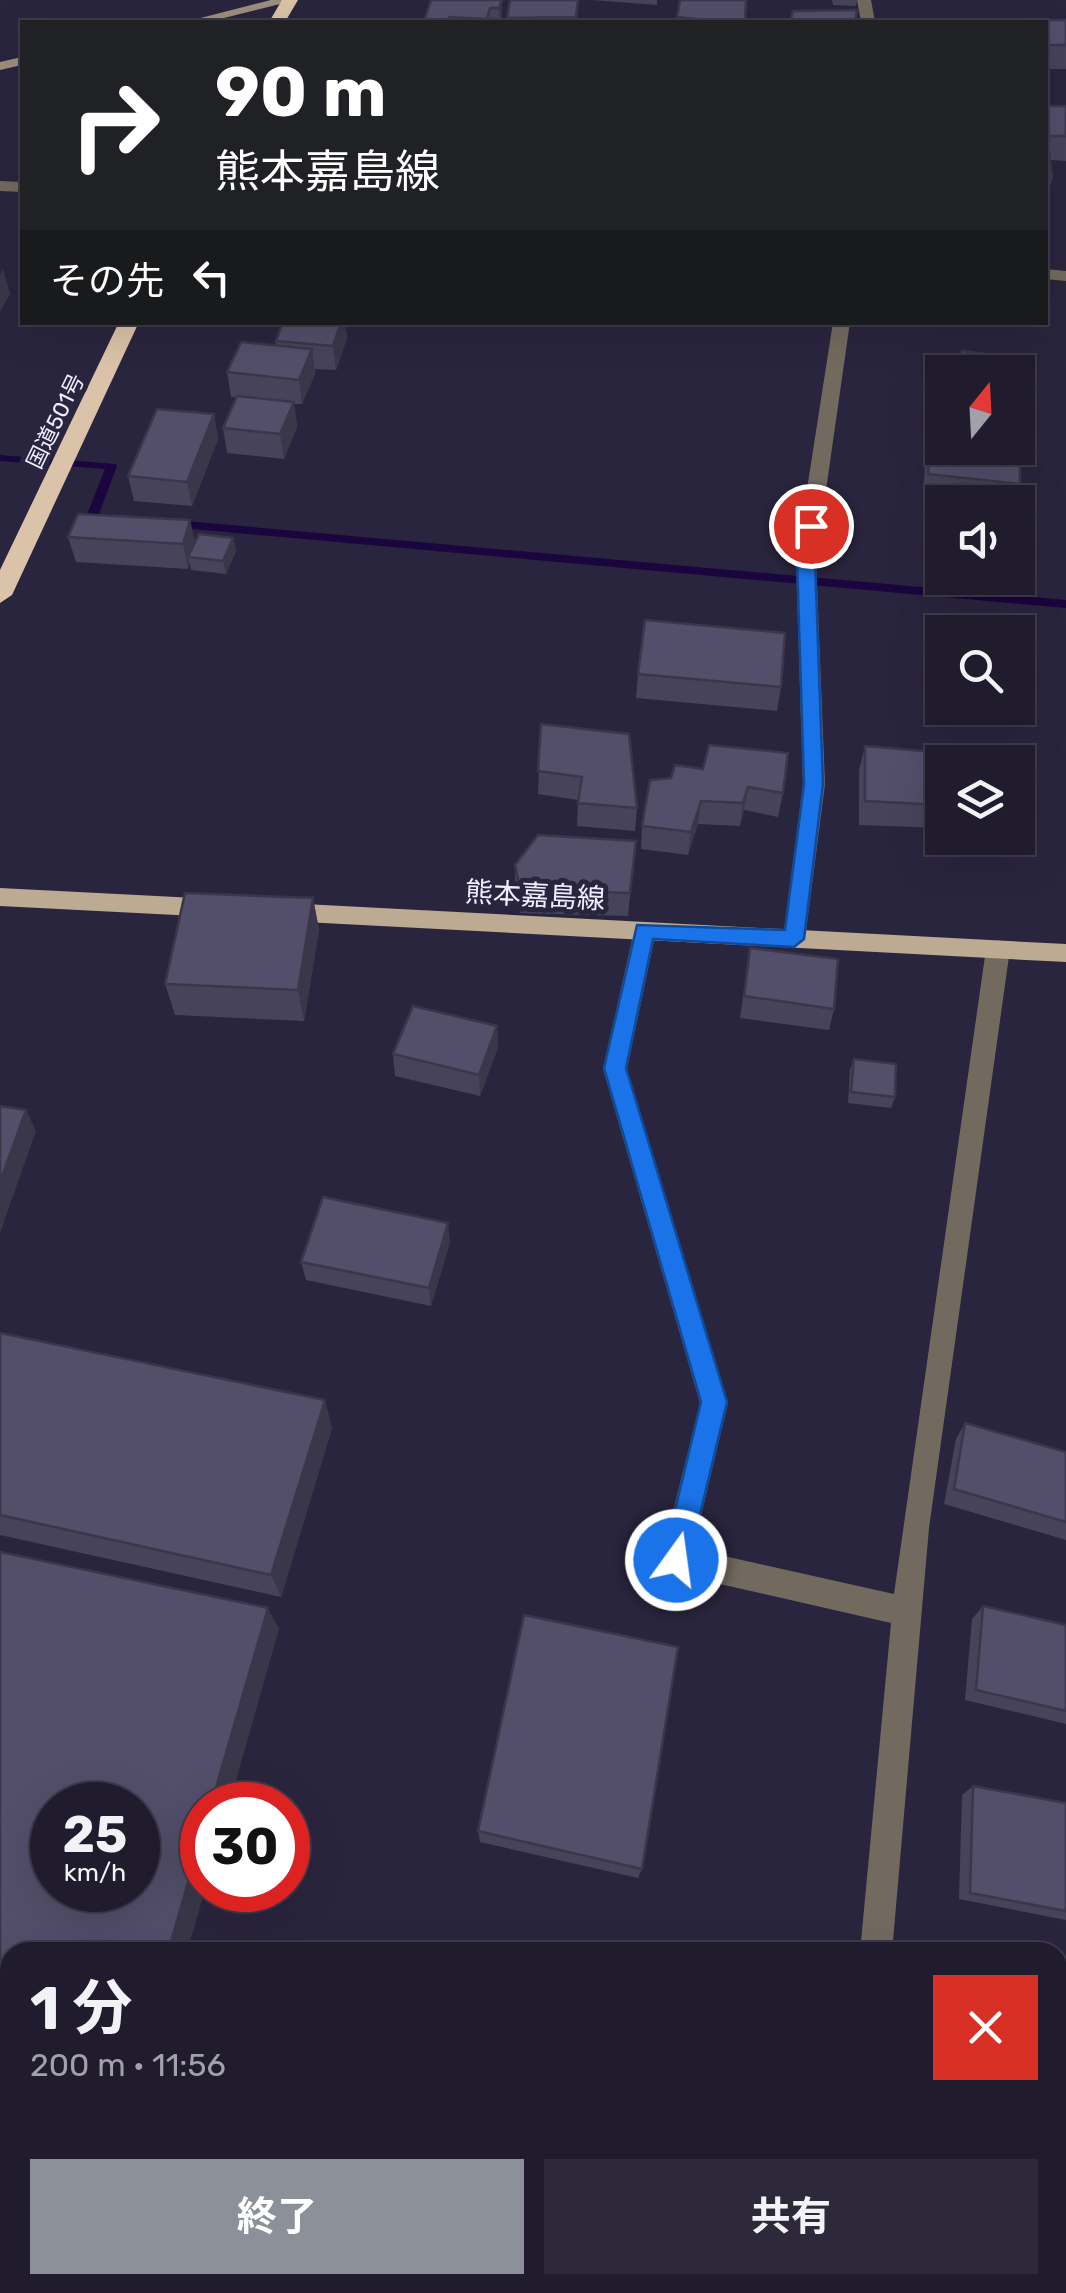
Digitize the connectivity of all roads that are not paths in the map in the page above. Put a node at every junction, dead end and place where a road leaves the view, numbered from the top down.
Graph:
1 (289, 0) edge
2 (201, 20) edge
3 (128, 325) edge
4 (842, 325) edge
5 (0, 595) edge
6 (0, 897) edge
7 (644, 931) junction
8 (794, 939) junction
9 (998, 949) junction
10 (1066, 953) edge
11 (908, 1612) junction
12 (877, 1942) edge

1 - 2 street
3 - 5 highway, 国道501号
4 - 8 street
6 - 7 main road, 熊本嘉島線
7 - 8 main road, 熊本嘉島線
7 - 11 street
8 - 9 main road, 熊本嘉島線
9 - 10 main road, 熊本嘉島線
9 - 11 street
11 - 12 street

